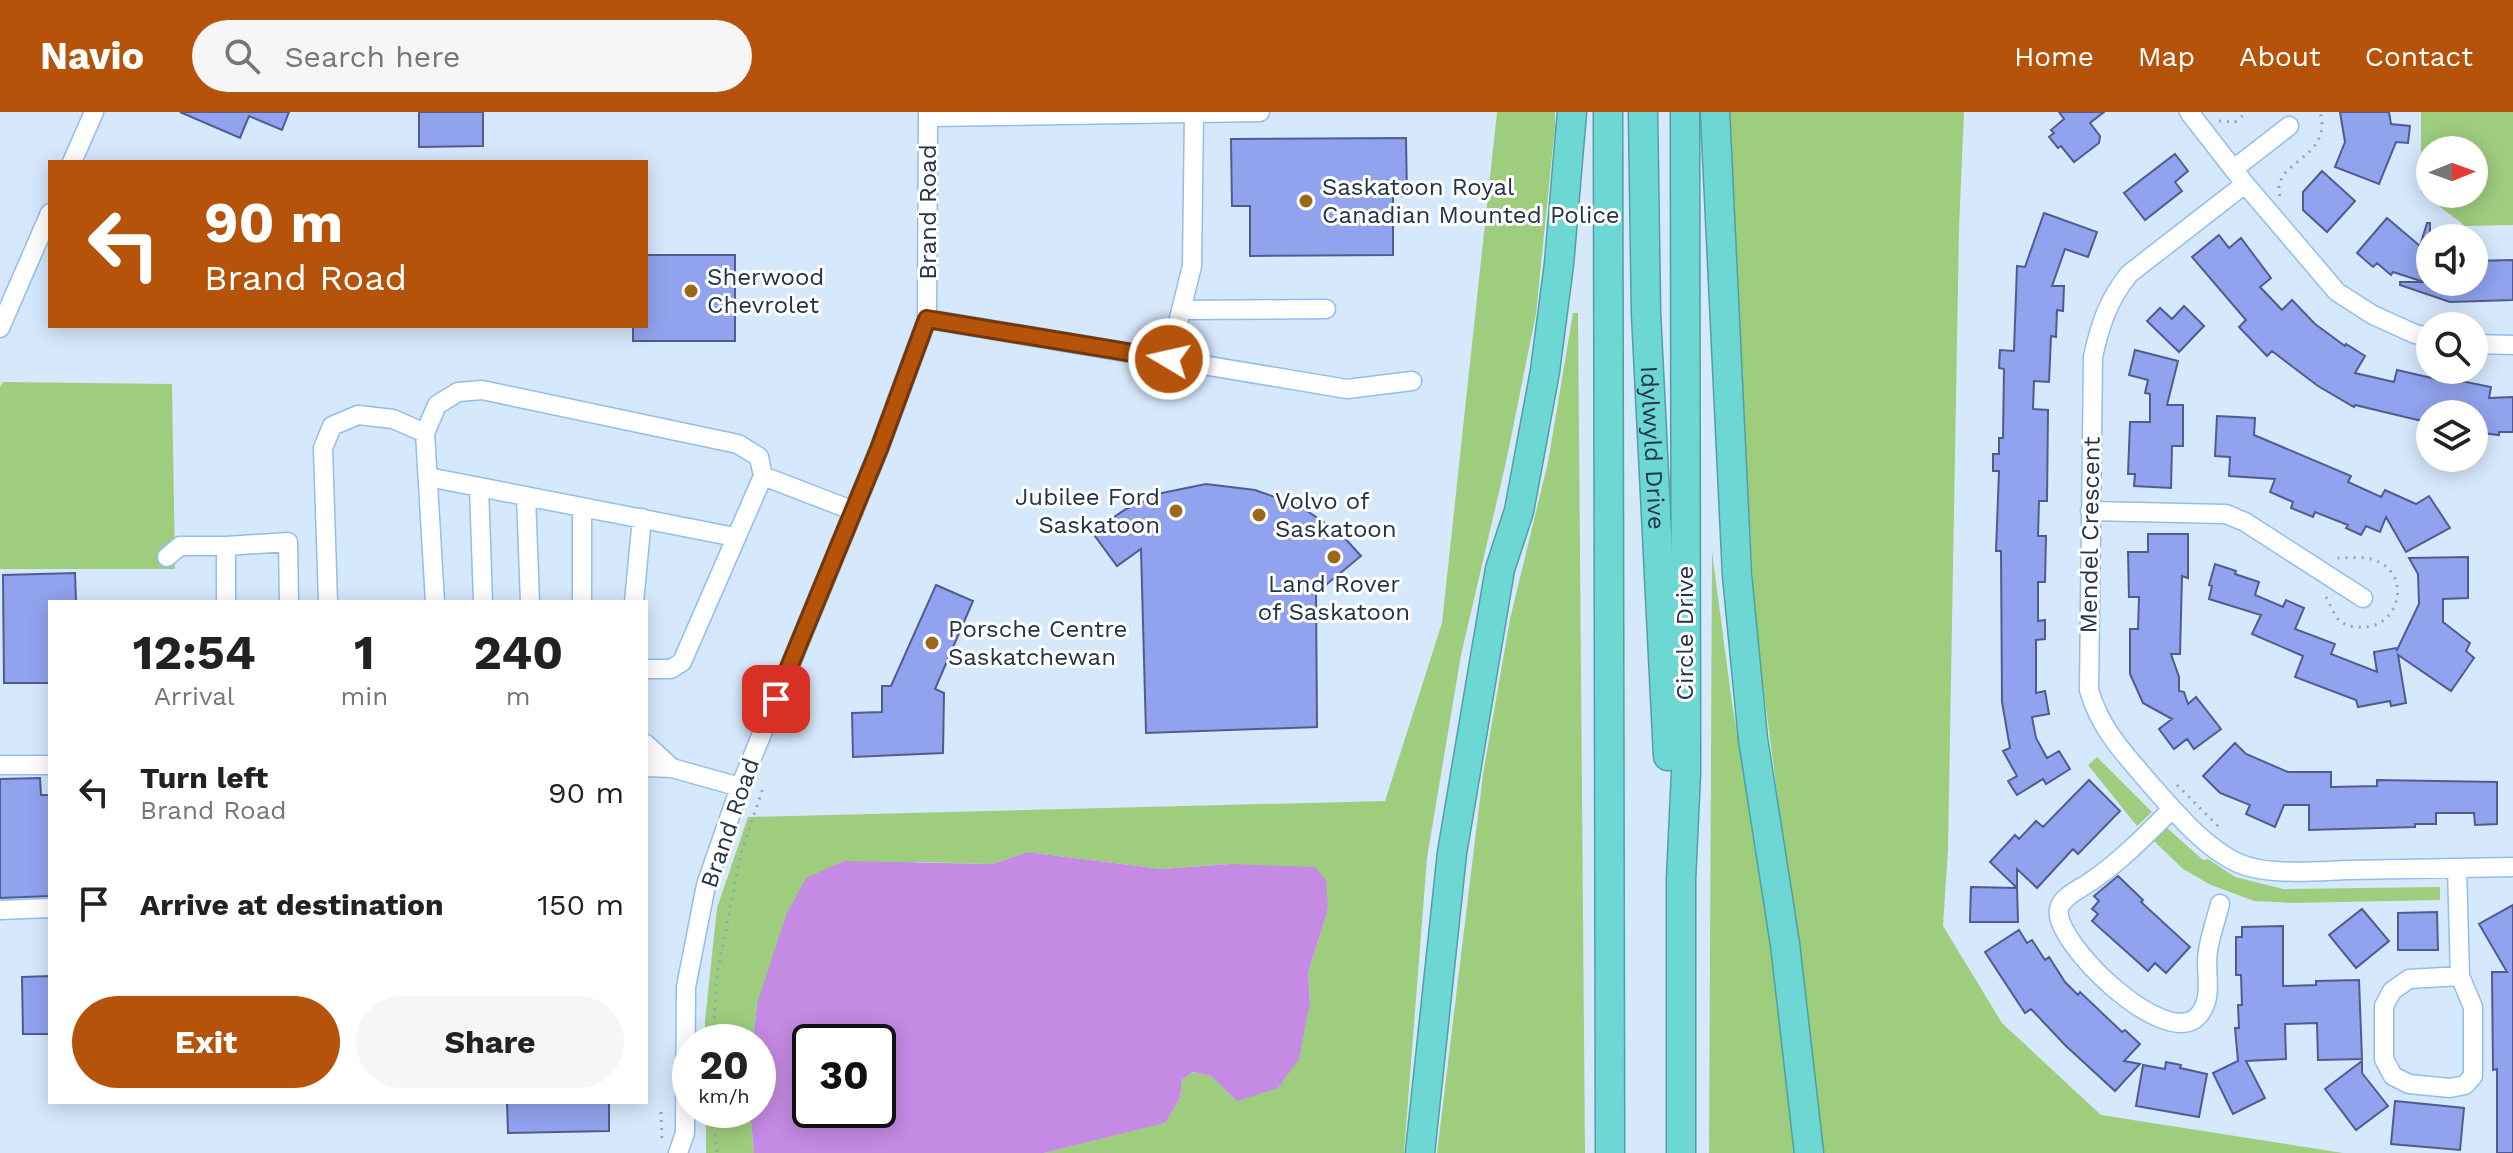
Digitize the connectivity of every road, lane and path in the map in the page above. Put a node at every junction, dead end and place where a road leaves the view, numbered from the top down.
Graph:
1 (94, 112) edge
2 (1260, 112) edge
3 (1572, 112) edge
4 (1608, 112) edge
5 (1643, 112) edge
6 (1685, 112) edge
7 (1715, 112) edge
8 (2189, 112) edge
9 (2247, 112) edge
10 (2320, 112) edge
11 (1194, 113) edge
12 (928, 115) edge
13 (2216, 120) dead end
14 (2289, 126) dead end
15 (73, 160) edge
16 (2235, 168) junction
17 (2245, 184) junction
18 (2283, 201) dead end
19 (48, 218) edge
20 (1326, 309) dead end
21 (1182, 310) junction
22 (927, 319) junction
23 (0, 328) edge
24 (2416, 334) edge
25 (2488, 344) edge
26 (2513, 345) edge
27 (1169, 359) junction
28 (1412, 381) dead end
29 (425, 433) junction
30 (763, 476) junction
31 (428, 477) junction
32 (479, 487) junction
33 (526, 496) junction
34 (582, 507) junction
35 (854, 511) junction
36 (2090, 511) junction
37 (642, 518) junction
38 (735, 537) junction
39 (226, 546) junction
40 (2328, 554) dead end
41 (167, 557) dead end
42 (2323, 590) dead end
43 (2363, 598) dead end
44 (226, 600) edge
45 (289, 600) edge
46 (328, 600) edge
47 (435, 600) edge
48 (483, 600) edge
49 (530, 600) edge
50 (582, 600) edge
51 (634, 600) edge
52 (648, 669) edge
53 (648, 746) edge
54 (0, 765) edge
55 (48, 765) edge
56 (648, 767) edge
57 (672, 768) junction
58 (2176, 783) dead end
59 (764, 785) dead end
60 (740, 787) junction
61 (2172, 809) junction
62 (2229, 837) dead end
63 (2513, 867) edge
64 (2457, 868) junction
65 (1681, 880) junction
66 (2220, 904) dead end
67 (48, 908) edge
68 (0, 910) edge
69 (2460, 976) junction
70 (714, 1024) edge
71 (661, 1112) dead end
72 (715, 1128) edge
73 (685, 1133) junction
74 (663, 1153) edge
75 (678, 1153) edge
76 (693, 1153) edge
77 (717, 1153) edge
78 (1420, 1153) edge
79 (1610, 1153) edge
80 (1681, 1153) edge
81 (1807, 1153) edge

1 - 15 street
2 - 11 street
3 - 78 highway
4 - 79 highway
5 - 65 highway, Idylwyld Drive
6 - 65 highway, Circle Drive
7 - 81 highway
8 - 16 street
9 - 13 path
10 - 18 path
11 - 12 street
11 - 21 street
12 - 22 street, Brand Road
14 - 16 street
16 - 17 street
17 - 24 street
17 - 36 street, Mendel Crescent
19 - 23 street
20 - 21 street
21 - 27 street
22 - 27 street
22 - 35 street, Brand Road
25 - 26 street
27 - 28 street
29 - 30 street
29 - 31 street
29 - 46 street
30 - 35 street
30 - 38 street
31 - 32 street
31 - 47 street
32 - 33 street
32 - 48 street
33 - 34 street
33 - 49 street
34 - 37 street
34 - 50 street
35 - 60 street, Brand Road
36 - 43 street
36 - 61 street, Mendel Crescent
37 - 38 street
37 - 51 street
38 - 52 street
39 - 41 street
39 - 44 street
39 - 45 street
40 - 42 path
53 - 57 street
54 - 55 street
56 - 57 street
57 - 60 street
58 - 62 path
59 - 70 path
60 - 73 street, Brand Road
61 - 64 street, Mendel Crescent
61 - 66 street
63 - 64 street, Mendel Crescent
64 - 69 street
65 - 80 highway, Circle Drive
67 - 68 street
69 - 69 street
71 - 74 path
72 - 77 path
73 - 75 street, Brand Road
73 - 76 street, Brand Road

